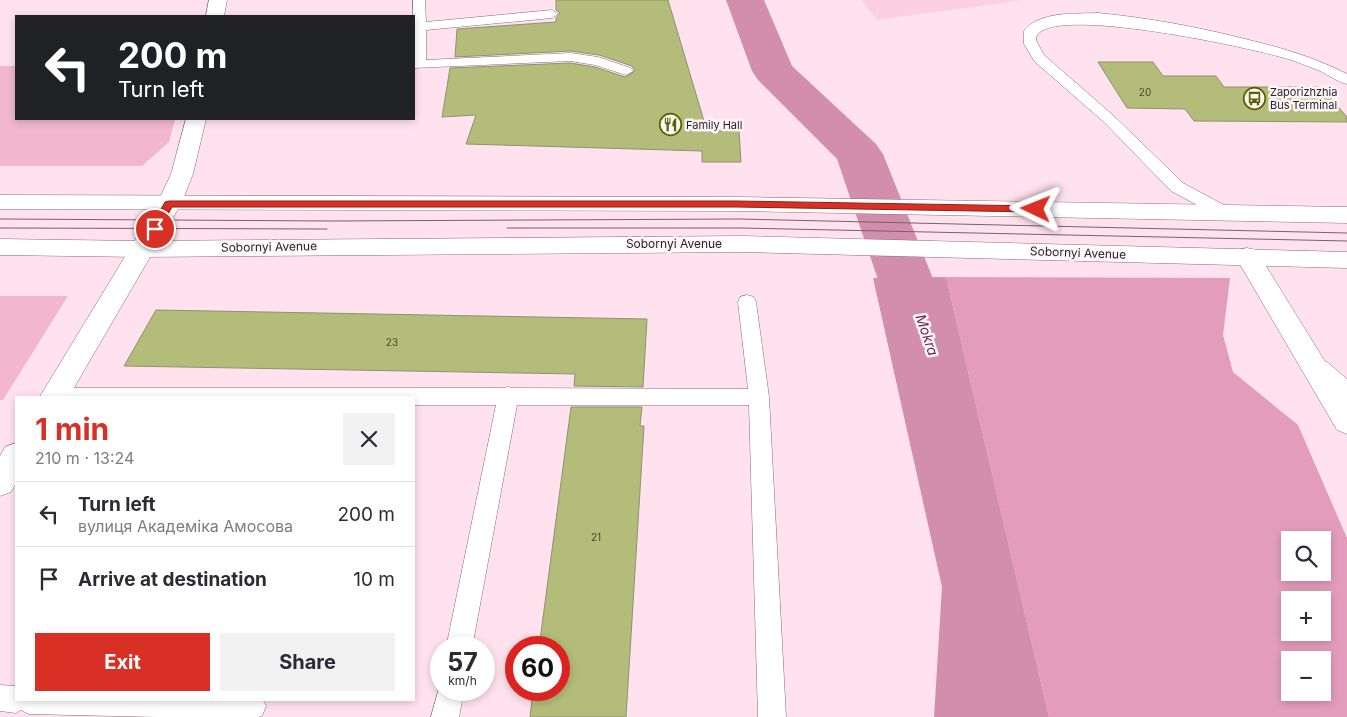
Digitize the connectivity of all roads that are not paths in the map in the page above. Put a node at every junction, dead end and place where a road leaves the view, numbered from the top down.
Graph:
1 (218, 0) edge
2 (419, 0) edge
3 (552, 14) dead end
4 (215, 15) edge
5 (419, 27) junction
6 (416, 64) edge
7 (626, 71) dead end
8 (1347, 80) edge
9 (196, 120) edge
10 (0, 202) edge
11 (169, 204) junction
12 (1229, 215) junction
13 (1347, 215) edge
14 (0, 247) edge
15 (141, 249) junction
16 (1247, 256) junction
17 (1347, 260) edge
18 (747, 302) dead end
19 (1306, 354) junction
20 (1347, 391) edge
21 (508, 395) junction
22 (54, 396) edge
23 (280, 396) edge
24 (759, 397) junction
25 (1347, 422) edge
26 (15, 458) edge
27 (0, 483) edge
28 (461, 636) edge
29 (0, 698) edge
30 (15, 699) edge
31 (67, 701) edge
32 (449, 701) edge
33 (252, 706) dead end
34 (445, 717) edge
35 (772, 717) edge

1 - 4 main road
2 - 5 lane
3 - 5 lane
5 - 6 lane
6 - 7 lane
8 - 12 lane
9 - 11 main road
10 - 11 main road
11 - 12 main road
11 - 15 main road
12 - 13 main road
14 - 15 main road, Sobornyi Avenue
15 - 16 main road, Sobornyi Avenue
15 - 22 main road
16 - 17 main road, Sobornyi Avenue
16 - 19 main road
18 - 24 lane
19 - 20 lane
19 - 25 main road
21 - 23 lane
21 - 24 lane
21 - 28 lane
24 - 35 lane
26 - 27 main road
29 - 30 lane
31 - 33 lane
32 - 34 lane

